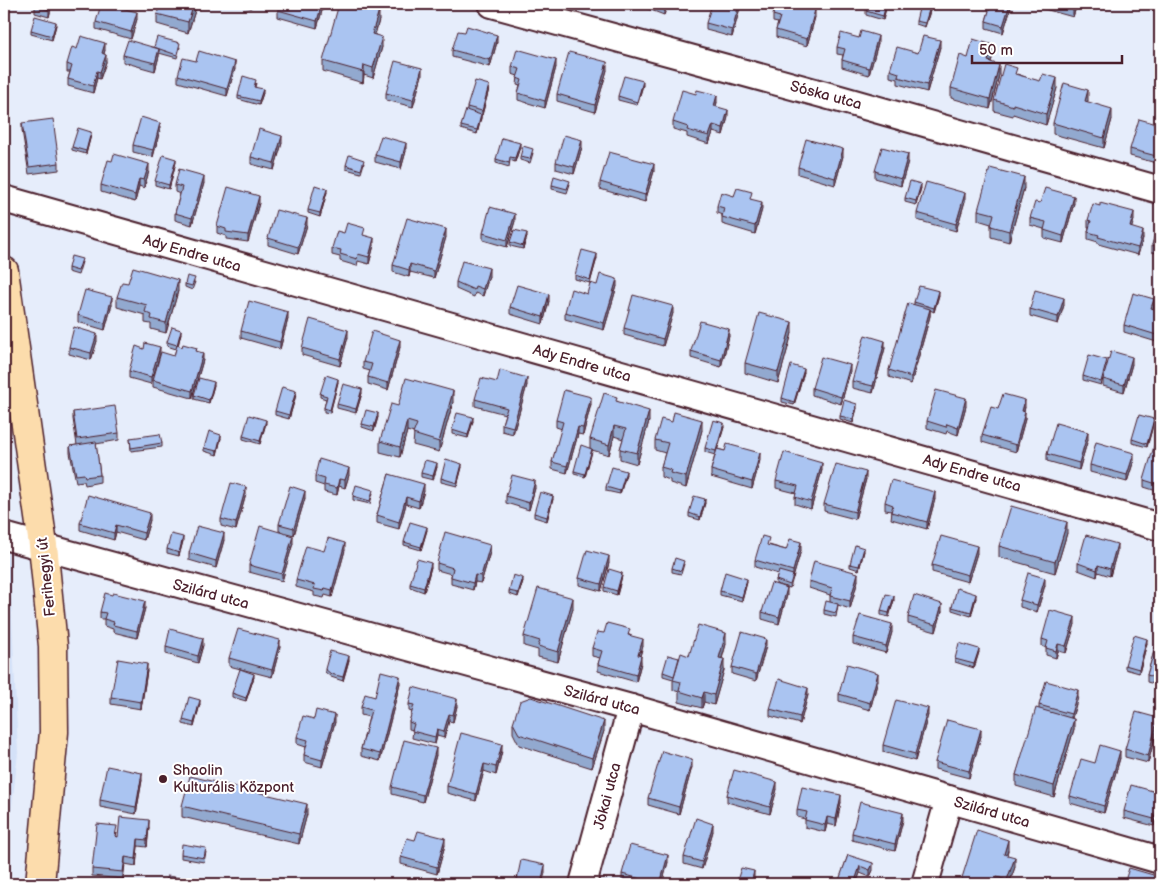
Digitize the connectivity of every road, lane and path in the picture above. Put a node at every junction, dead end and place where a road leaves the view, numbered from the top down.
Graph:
1 (492, 4) edge
2 (1160, 190) edge
3 (4, 200) edge
4 (4, 271) edge
5 (1160, 526) edge
6 (4, 536) edge
7 (43, 545) junction
8 (631, 708) junction
9 (949, 799) junction
10 (1160, 860) edge
11 (40, 884) edge
12 (582, 884) edge
13 (925, 884) edge

1 - 2 street, Sóska utca
3 - 5 street, Ady Endre utca
4 - 7 main road, Ferihegyi út
6 - 7 street, Szilárd utca
7 - 8 street, Szilárd utca
7 - 11 main road, Ferihegyi út
8 - 9 street, Szilárd utca
8 - 12 street, Jókai utca
9 - 10 street, Szilárd utca
9 - 13 street

